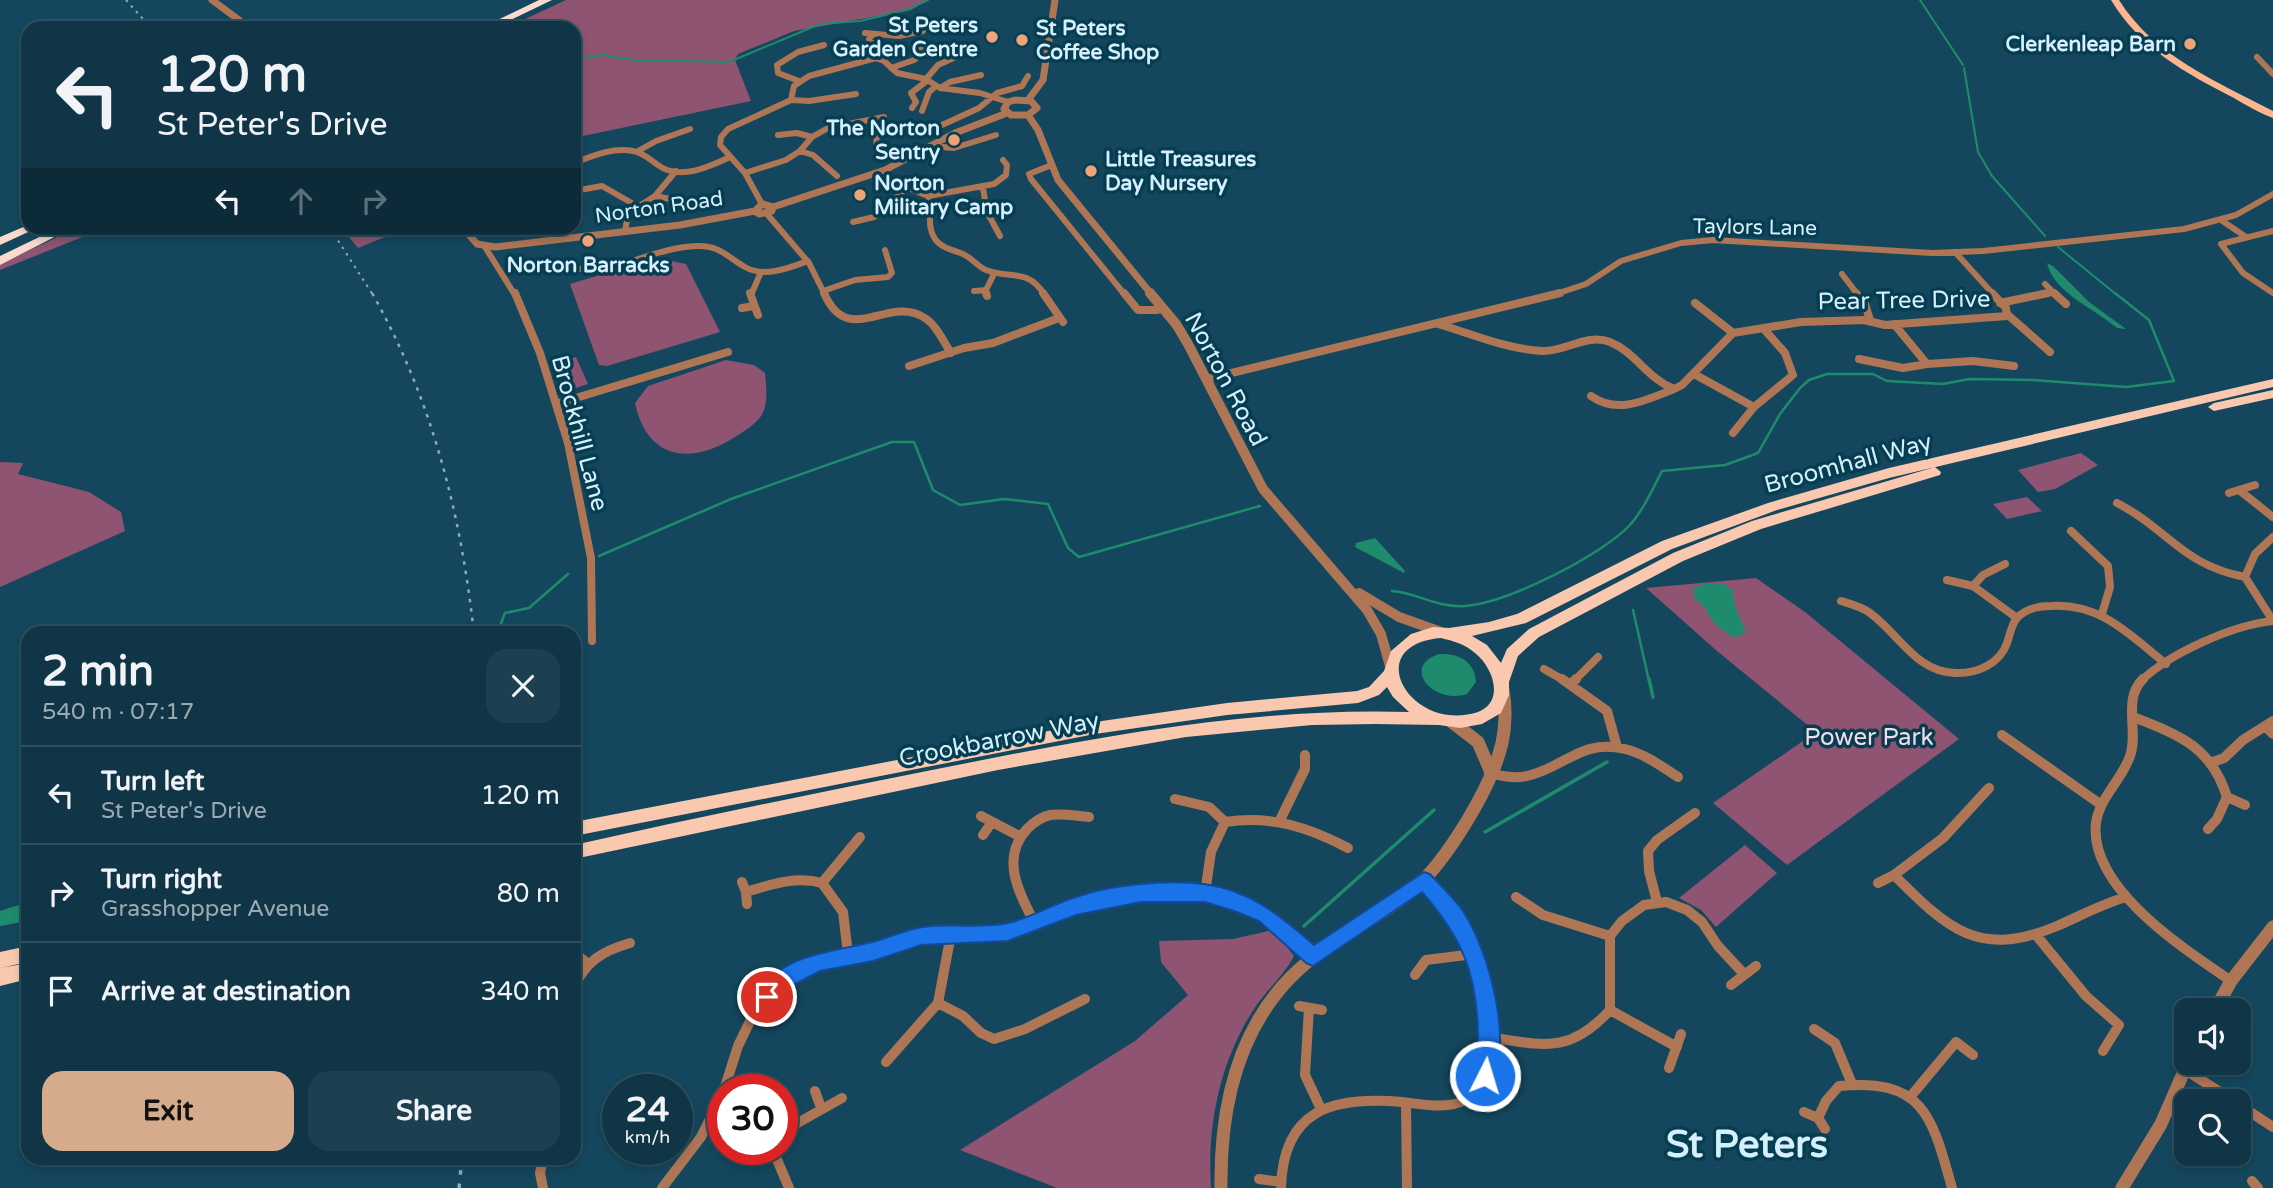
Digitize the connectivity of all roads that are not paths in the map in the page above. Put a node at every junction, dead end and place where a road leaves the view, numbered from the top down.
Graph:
1 (212, 0) edge
2 (531, 0) edge
3 (547, 0) edge
4 (1055, 0) edge
5 (2115, 0) edge
6 (240, 21) edge
7 (487, 21) edge
8 (501, 21) edge
9 (923, 31) dead end
10 (865, 33) dead end
11 (873, 34) junction
12 (824, 45) dead end
13 (920, 47) dead end
14 (958, 55) dead end
15 (904, 57) dead end
16 (2257, 57) dead end
17 (876, 58) junction
18 (912, 61) junction
19 (891, 68) junction
20 (2273, 74) edge
21 (981, 75) dead end
22 (1028, 76) dead end
23 (927, 80) junction
24 (799, 81) junction
25 (938, 87) junction
26 (856, 93) dead end
27 (991, 96) junction
28 (791, 100) junction
29 (1028, 100) junction
30 (1008, 102) junction
31 (912, 108) dead end
32 (922, 111) dead end
33 (2270, 111) edge
34 (1007, 113) junction
35 (1028, 115) junction
36 (884, 117) dead end
37 (870, 121) junction
38 (942, 125) dead end
39 (690, 129) dead end
40 (778, 135) dead end
41 (996, 135) dead end
42 (813, 137) junction
43 (931, 146) junction
44 (880, 147) dead end
45 (638, 151) junction
46 (800, 151) junction
47 (730, 157) junction
48 (1003, 160) dead end
49 (581, 161) edge
50 (1049, 166) junction
51 (841, 168) dead end
52 (885, 170) junction
53 (676, 171) junction
54 (746, 173) junction
55 (983, 187) junction
56 (581, 188) edge
57 (906, 189) junction
58 (2273, 194) edge
59 (655, 196) junction
60 (928, 196) junction
61 (690, 203) dead end
62 (762, 204) junction
63 (637, 206) junction
64 (773, 207) junction
65 (755, 211) junction
66 (767, 214) junction
67 (2221, 220) junction
68 (853, 222) dead end
69 (21, 229) edge
70 (21, 230) edge
71 (2273, 231) edge
72 (625, 232) junction
73 (2263, 233) junction
74 (40, 235) edge
75 (52, 235) edge
76 (467, 235) edge
77 (0, 236) edge
78 (1000, 236) dead end
79 (2246, 236) junction
80 (0, 241) edge
81 (2273, 242) edge
82 (485, 247) junction
83 (885, 250) dead end
84 (1955, 252) junction
85 (0, 253) edge
86 (0, 261) edge
87 (808, 261) junction
88 (543, 266) dead end
89 (761, 272) junction
90 (994, 274) junction
91 (1842, 274) dead end
92 (2045, 284) dead end
93 (825, 290) junction
94 (974, 290) dead end
95 (2052, 292) junction
96 (2273, 293) edge
97 (1695, 303) dead end
98 (2000, 303) junction
99 (2066, 304) dead end
100 (921, 305) dead end
101 (754, 306) junction
102 (742, 309) dead end
103 (1157, 310) dead end
104 (915, 313) junction
105 (758, 315) dead end
106 (2008, 315) junction
107 (1870, 320) junction
108 (1434, 323) junction
109 (1894, 324) junction
110 (1763, 328) junction
111 (1733, 333) junction
112 (728, 352) dead end
113 (2050, 352) dead end
114 (951, 353) junction
115 (1859, 359) dead end
116 (1927, 364) junction
117 (909, 366) dead end
118 (2014, 366) dead end
119 (1694, 374) junction
120 (1207, 379) junction
121 (2273, 383) edge
122 (1674, 390) junction
123 (2273, 394) edge
124 (1591, 396) dead end
125 (556, 404) junction
126 (1754, 407) junction
127 (1732, 433) dead end
128 (2255, 485) dead end
129 (2117, 503) dead end
130 (2273, 517) edge
131 (2071, 531) dead end
132 (2273, 537) edge
133 (2006, 564) dead end
134 (2245, 577) junction
135 (1947, 580) dead end
136 (1973, 586) junction
137 (1350, 587) junction
138 (1841, 601) dead end
139 (2102, 614) junction
140 (2017, 618) junction
141 (2273, 621) edge
142 (1447, 632) junction
143 (592, 641) dead end
144 (1598, 657) dead end
145 (2166, 664) junction
146 (1544, 669) dead end
147 (1391, 671) junction
148 (1503, 684) junction
149 (1572, 684) junction
150 (2133, 717) junction
151 (1446, 720) junction
152 (2270, 727) edge
153 (2003, 735) dead end
154 (1617, 747) junction
155 (1305, 755) dead end
156 (2213, 762) junction
157 (1489, 772) junction
158 (1678, 777) dead end
159 (1989, 788) dead end
160 (2227, 797) junction
161 (1175, 799) dead end
162 (2100, 804) junction
163 (2245, 804) dead end
164 (1695, 813) dead end
165 (981, 816) dead end
166 (1089, 817) dead end
167 (1280, 820) junction
168 (992, 822) junction
169 (1225, 822) junction
170 (581, 828) edge
171 (2208, 829) dead end
172 (983, 835) dead end
173 (1019, 836) junction
174 (860, 837) dead end
175 (1348, 848) dead end
176 (581, 851) edge
177 (1895, 875) junction
178 (1424, 880) junction
179 (822, 883) junction
180 (1878, 883) dead end
181 (745, 893) dead end
182 (1205, 893) junction
183 (1516, 897) dead end
184 (2126, 897) junction
185 (1657, 902) junction
186 (1034, 922) junction
187 (2273, 927) edge
188 (951, 934) junction
189 (2036, 935) junction
190 (1610, 936) junction
191 (630, 943) dead end
192 (848, 954) junction
193 (1474, 954) junction
194 (21, 956) edge
195 (1313, 957) junction
196 (581, 958) edge
197 (0, 960) edge
198 (587, 963) junction
199 (1756, 966) dead end
200 (581, 970) edge
201 (21, 972) edge
202 (1744, 974) junction
203 (1415, 975) dead end
204 (0, 977) edge
205 (2231, 981) junction
206 (1731, 985) dead end
207 (2222, 998) edge
208 (1086, 999) dead end
209 (938, 1003) junction
210 (1322, 1010) dead end
211 (1610, 1010) junction
212 (1814, 1029) dead end
213 (1681, 1034) dead end
214 (1488, 1037) junction
215 (1676, 1047) junction
216 (2103, 1051) dead end
217 (1973, 1055) dead end
218 (886, 1062) dead end
219 (1670, 1068) dead end
220 (730, 1074) edge
221 (2182, 1075) edge
222 (2198, 1075) edge
223 (1852, 1084) junction
224 (2218, 1089) edge
225 (815, 1091) dead end
226 (1911, 1096) junction
227 (842, 1098) dead end
228 (1406, 1103) junction
229 (821, 1108) junction
230 (1321, 1109) junction
231 (1804, 1112) dead end
232 (2251, 1113) edge
233 (1818, 1118) junction
234 (798, 1124) edge
235 (2273, 1127) edge
236 (707, 1128) edge
237 (1825, 1129) dead end
238 (542, 1165) edge
239 (779, 1165) edge
240 (1259, 1179) dead end
241 (1281, 1185) edge
242 (543, 1188) edge
243 (662, 1188) edge
244 (789, 1188) edge
245 (1221, 1188) edge
246 (1407, 1188) edge
247 (1952, 1188) edge
248 (2122, 1188) edge

1 - 6 street
2 - 7 highway
3 - 8 highway
4 - 29 street
5 - 33 main road
9 - 11 street
10 - 11 street
11 - 17 street
12 - 24 street
13 - 18 street
14 - 23 street
15 - 18 street
16 - 20 street
17 - 19 street
17 - 24 street
18 - 19 street
19 - 23 street
21 - 25 street
22 - 27 street
23 - 25 street
23 - 31 street
24 - 28 street
25 - 27 street
25 - 32 street
26 - 28 street
27 - 30 street
27 - 38 street
28 - 47 street
29 - 30 street
29 - 35 street
30 - 34 street
34 - 35 street
34 - 43 street
35 - 50 street, Norton Road
36 - 37 street
37 - 42 street
37 - 44 street
39 - 45 street
40 - 42 street
41 - 43 street
42 - 46 street
43 - 52 street
45 - 49 street
45 - 53 street
46 - 51 street
46 - 54 street
47 - 53 street
47 - 54 street
48 - 55 street
50 - 103 street
50 - 120 street, Norton Road
52 - 57 street
52 - 64 street
53 - 59 street
54 - 62 street
55 - 60 street
55 - 78 street
56 - 63 street
57 - 60 street
57 - 68 street
58 - 67 street, Taylors Lane
59 - 61 street
59 - 63 street
60 - 90 street
62 - 64 street
62 - 65 street
63 - 72 street
64 - 66 street
65 - 66 street
65 - 72 street, Norton Road
66 - 87 street
67 - 79 street
67 - 84 street, Taylors Lane
69 - 77 highway
70 - 80 highway
71 - 73 street
72 - 82 street, Norton Road
73 - 79 street
73 - 81 street
74 - 85 highway
75 - 86 highway
76 - 82 street
79 - 96 street
82 - 125 street, Brockhill Lane
83 - 93 street
84 - 98 street, Pear Tree Drive
84 - 108 street, Taylors Lane
87 - 89 street
87 - 93 street
88 - 89 street
89 - 101 street
90 - 94 street
90 - 114 street
91 - 107 street
92 - 95 street
93 - 104 street
95 - 98 street
95 - 99 street
97 - 111 street
98 - 106 street, Pear Tree Drive
100 - 104 street
101 - 102 street
101 - 105 street
104 - 114 street
106 - 109 street, Pear Tree Drive
106 - 113 street
107 - 109 street, Pear Tree Drive
107 - 110 street, Pear Tree Drive
108 - 120 street, Taylors Lane
108 - 122 street
109 - 116 street
110 - 111 street, Pear Tree Drive
110 - 126 street
111 - 119 street
112 - 125 street
114 - 117 street
115 - 116 street
116 - 118 street
119 - 122 street
119 - 126 street
120 - 137 street, Norton Road
121 - 142 highway, Broomhall Way
122 - 124 street
123 - 148 highway, Broomhall Way
125 - 143 street, Brockhill Lane
126 - 127 street
128 - 130 street
129 - 134 street
131 - 139 street
132 - 134 street
133 - 136 street
134 - 141 street
135 - 136 street
136 - 140 street
137 - 142 street, Norton Road
137 - 147 street, Norton Road
138 - 140 street
139 - 140 street
139 - 145 street
141 - 145 street
142 - 147 highway
142 - 148 highway
144 - 149 street
145 - 150 street
146 - 149 street
147 - 151 highway
147 - 170 highway, Crookbarrow Way
148 - 151 highway
148 - 157 street
149 - 154 street
150 - 156 street
150 - 162 street
151 - 157 street
151 - 176 highway, Crookbarrow Way
152 - 156 street
153 - 162 street
154 - 157 street
154 - 158 street
155 - 167 street
156 - 160 street
157 - 178 street
159 - 177 street
160 - 163 street
160 - 171 street
161 - 169 street
162 - 184 street
164 - 185 street
165 - 168 street
166 - 173 street
167 - 169 street
167 - 175 street
168 - 172 street
168 - 173 street
169 - 182 street
173 - 186 street
174 - 179 street
177 - 180 street
177 - 189 street
178 - 193 street
178 - 195 street
179 - 181 street
179 - 192 street
182 - 186 street
182 - 195 street
183 - 190 street
184 - 189 street
184 - 205 street
185 - 190 street
185 - 202 street
186 - 188 street
187 - 205 street
188 - 192 street
188 - 209 street
189 - 216 street
190 - 211 street
191 - 198 street
192 - 220 street
193 - 203 street
193 - 214 street
194 - 197 highway
195 - 245 street
196 - 198 street
198 - 200 street
199 - 202 street
201 - 204 highway
202 - 206 street
205 - 207 street
208 - 209 street
209 - 218 street
210 - 230 street
211 - 214 street
211 - 215 street
212 - 223 street
213 - 215 street
214 - 228 street
215 - 219 street
217 - 226 street
221 - 248 street
222 - 224 street
223 - 226 street
223 - 233 street
225 - 229 street
226 - 247 street
227 - 229 street
228 - 230 street
228 - 246 street
229 - 234 street
230 - 241 street
231 - 233 street
232 - 235 street
233 - 237 street
236 - 243 street
238 - 242 street
239 - 244 street
240 - 241 street

